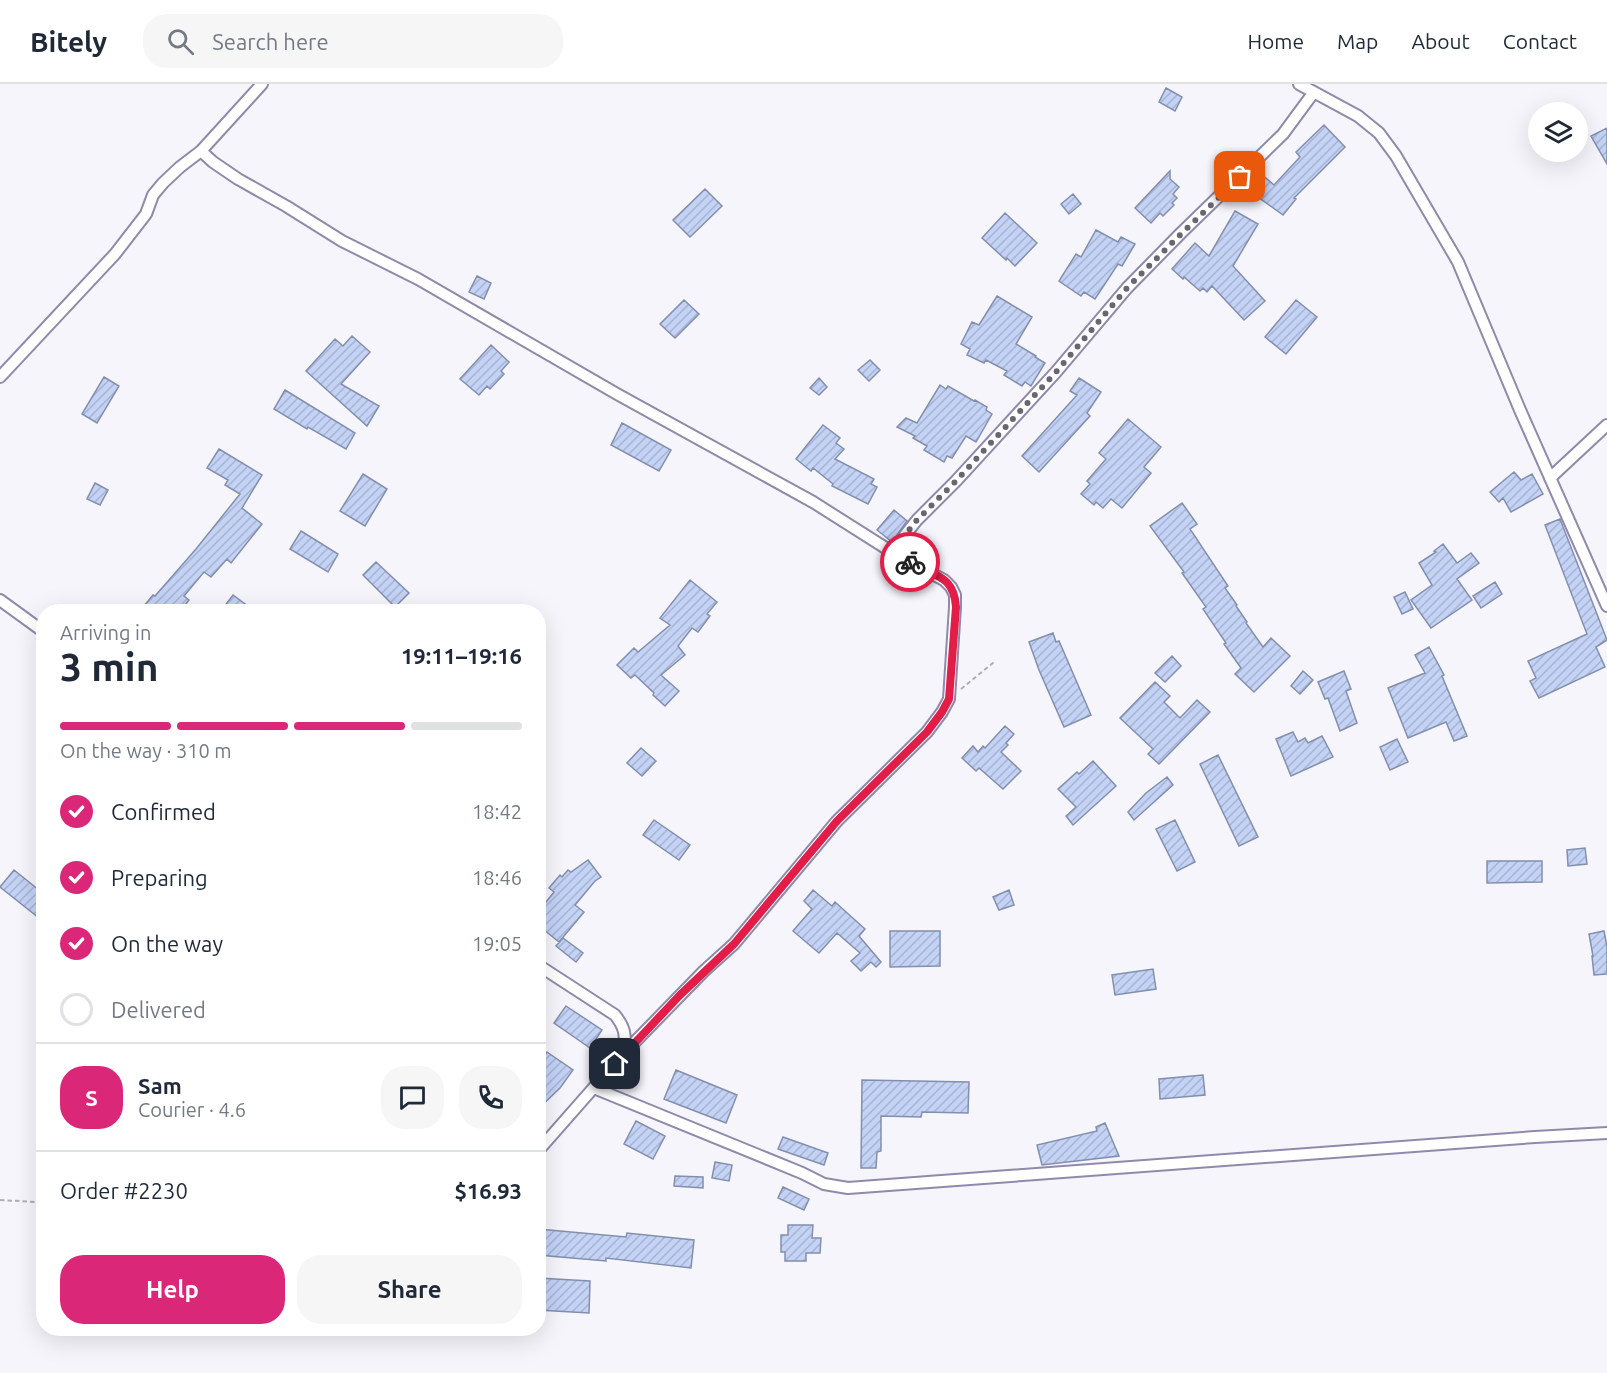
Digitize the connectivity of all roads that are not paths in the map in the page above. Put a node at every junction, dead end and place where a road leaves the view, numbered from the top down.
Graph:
1 (262, 84) edge
2 (1299, 84) edge
3 (1314, 92) junction
4 (201, 151) junction
5 (0, 377) edge
6 (1607, 425) edge
7 (1550, 478) junction
8 (897, 554) junction
9 (0, 600) edge
10 (1607, 606) edge
11 (36, 626) edge
12 (546, 970) edge
13 (625, 1052) junction
14 (594, 1088) junction
15 (1607, 1133) edge
16 (546, 1142) edge

1 - 4 street
2 - 3 street
3 - 7 street
3 - 8 street
4 - 5 street
4 - 8 street
6 - 7 street
7 - 10 street
8 - 13 street
9 - 11 street
12 - 13 street
13 - 14 street
14 - 15 street
14 - 16 street

